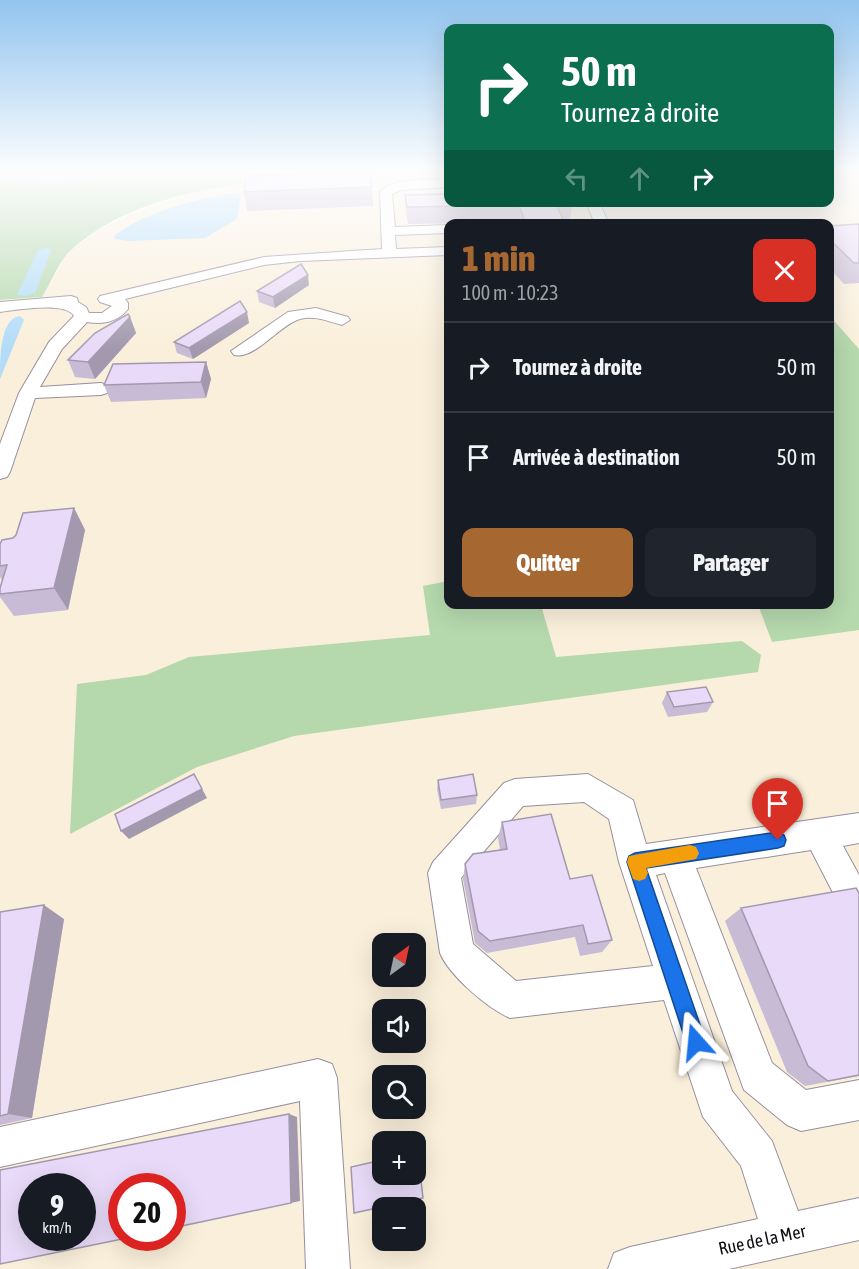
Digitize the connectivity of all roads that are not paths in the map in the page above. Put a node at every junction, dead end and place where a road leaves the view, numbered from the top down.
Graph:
1 (412, 230) edge
2 (389, 231) joint
3 (389, 253) junction
4 (444, 253) edge
5 (171, 285) junction
6 (102, 299) junction
7 (55, 303) junction
8 (0, 307) edge
9 (81, 313) junction
10 (113, 313) junction
11 (342, 320) dead end
12 (240, 351) dead end
13 (46, 362) junction
14 (101, 389) dead end
15 (28, 393) junction
16 (0, 472) edge
17 (859, 828) edge
18 (819, 834) junction
19 (675, 856) junction
20 (635, 862) junction
21 (859, 908) edge
22 (676, 981) junction
23 (859, 1100) edge
24 (0, 1147) edge
25 (859, 1219) edge
26 (785, 1235) junction
27 (328, 1269) edge
28 (630, 1269) edge

1 - 2 street
2 - 3 street
3 - 4 street
3 - 5 street
5 - 6 street
5 - 10 street
6 - 7 street
6 - 9 street
6 - 10 street
7 - 8 street
7 - 9 street
9 - 10 street
9 - 13 street
10 - 13 street
11 - 12 street
13 - 15 street
14 - 15 street
15 - 16 street
17 - 18 street
18 - 19 street
18 - 21 street
19 - 20 street
19 - 23 street
20 - 22 street
20 - 22 street
22 - 26 street
24 - 27 street
25 - 26 street, Rue de la Mer
26 - 28 street, Rue de la Mer

